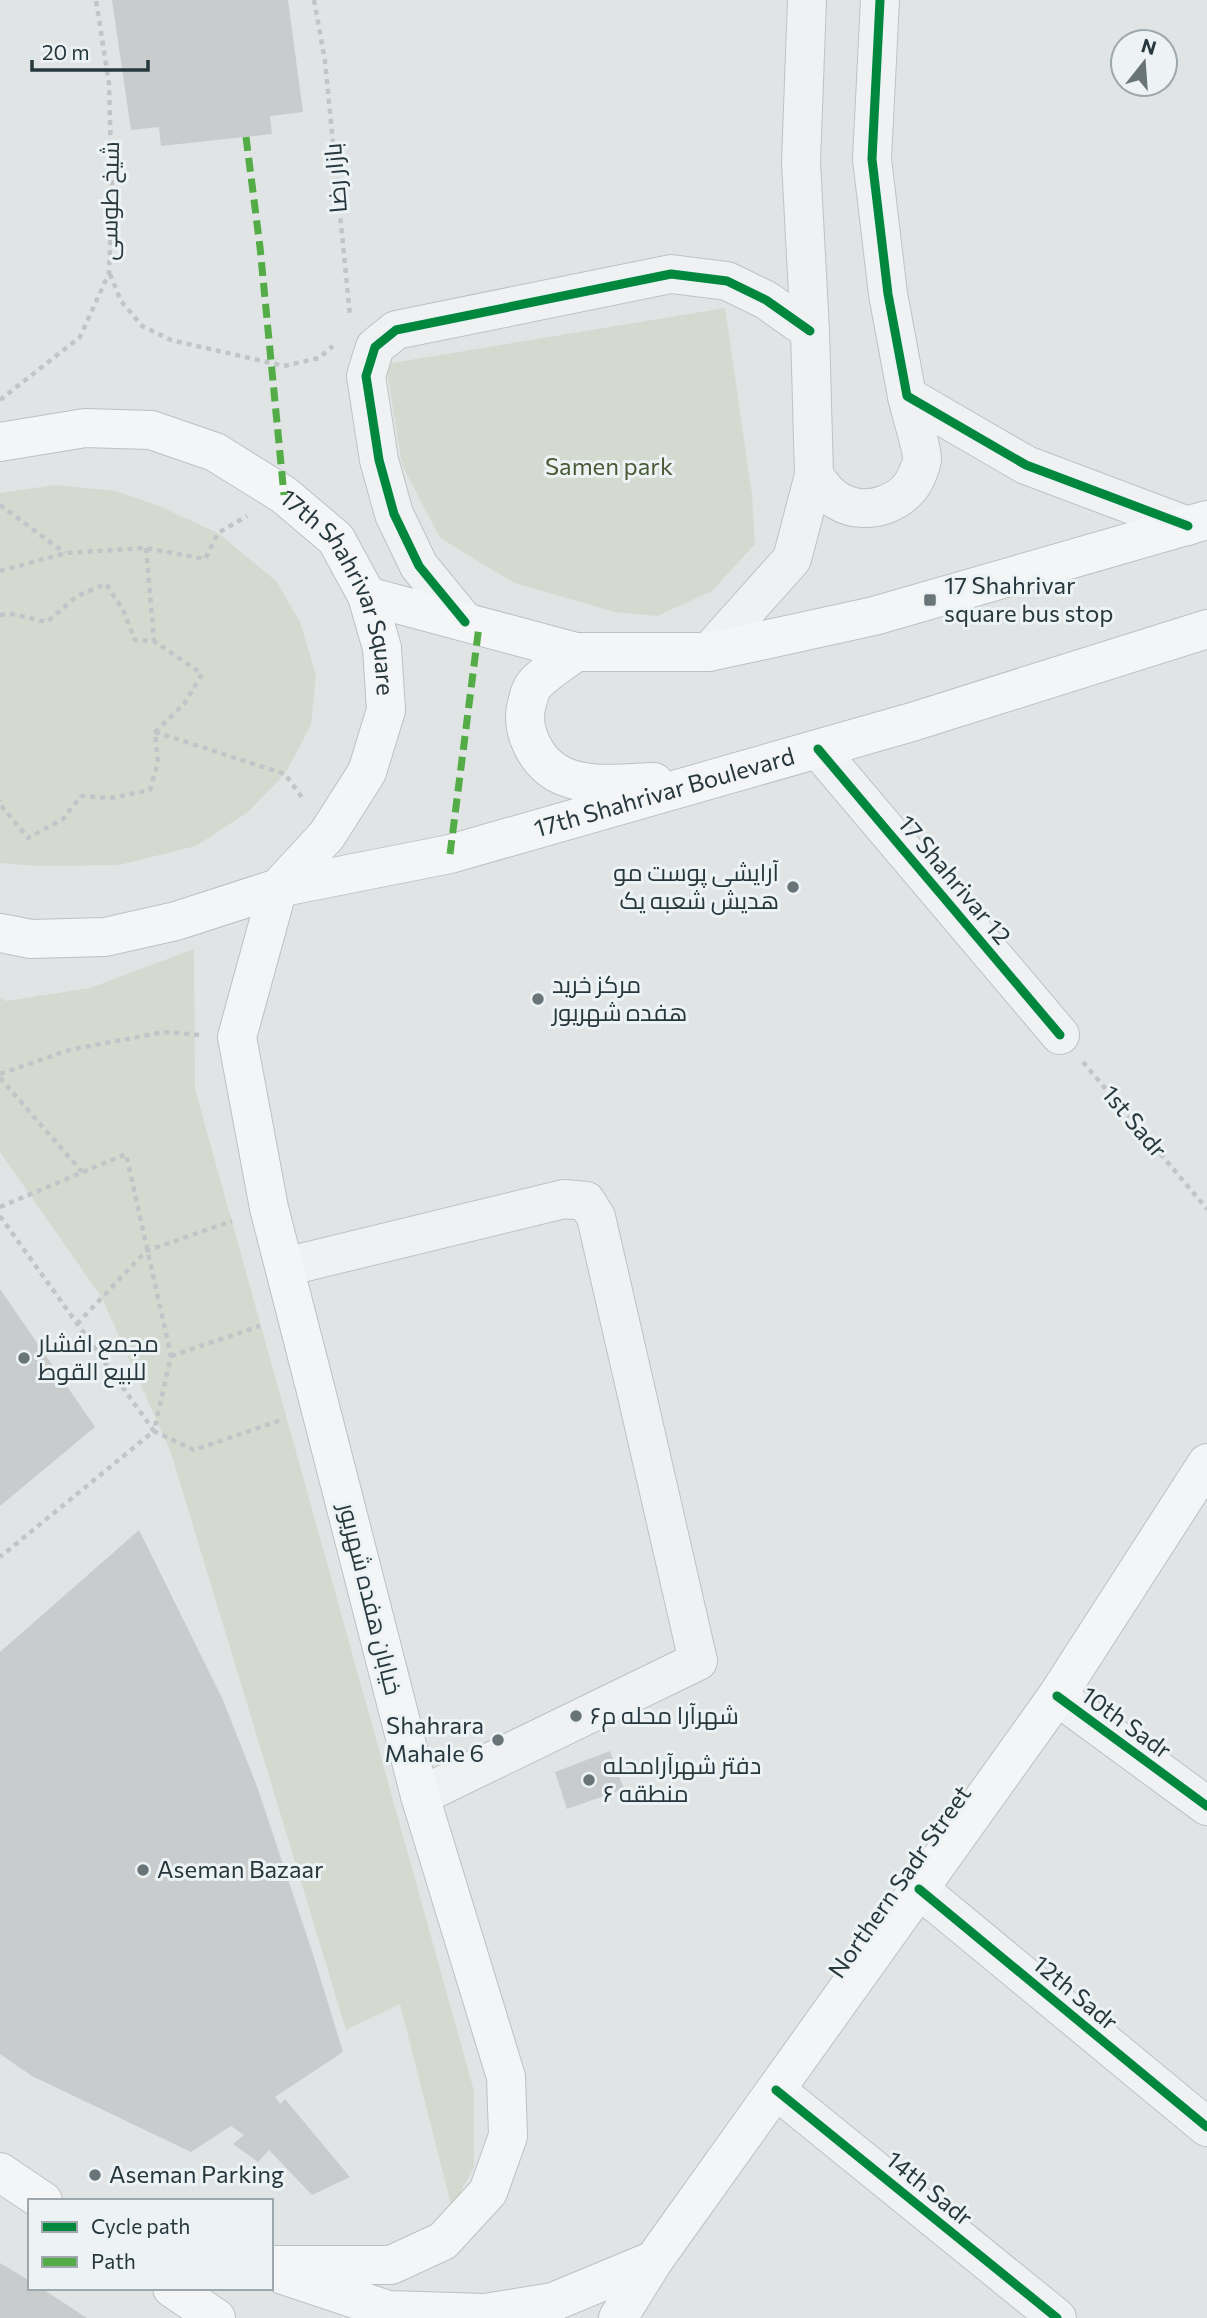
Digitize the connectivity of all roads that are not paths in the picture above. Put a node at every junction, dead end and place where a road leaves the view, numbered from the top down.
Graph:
1 (807, 0) edge
2 (880, 0) edge
3 (810, 331) junction
4 (906, 396) junction
5 (0, 442) edge
6 (814, 475) junction
7 (1197, 523) edge
8 (367, 596) junction
9 (465, 622) junction
10 (1207, 629) edge
11 (576, 652) junction
12 (709, 652) junction
13 (818, 749) junction
14 (702, 782) junction
15 (278, 888) junction
16 (0, 933) edge
17 (1060, 1035) road end
18 (285, 1267) junction
19 (1207, 1464) edge
20 (1056, 1696) junction
21 (420, 1796) junction
22 (1207, 1806) edge
23 (919, 1889) junction
24 (776, 2090) junction
25 (1207, 2127) edge
26 (0, 2172) edge
27 (41, 2199) edge
28 (654, 2260) junction
29 (273, 2265) edge
30 (273, 2272) edge
31 (175, 2290) edge
32 (216, 2318) edge
33 (618, 2318) edge
34 (1057, 2318) edge

1 - 3 street
2 - 4 street
3 - 6 street
3 - 9 street
4 - 6 street
4 - 7 street
5 - 8 main road, 17th Shahrivar Square
6 - 12 street
7 - 12 main road
8 - 9 main road
8 - 15 main road, 17th Shahrivar Square
9 - 11 main road
10 - 13 main road, 17th Shahrivar Boulevard
11 - 12 main road
11 - 14 main road
13 - 14 main road, 17th Shahrivar Boulevard
13 - 17 street, 17 Shahrivar 12
14 - 15 main road, 17th Shahrivar Boulevard
15 - 16 main road, 17th Shahrivar Square
15 - 18 main road, خیابان هفده شهریور
18 - 21 main road, خیابان هفده شهریور
18 - 21 street
19 - 20 main road, Northern Sadr Street
20 - 22 street, 10th Sadr
20 - 23 main road, Northern Sadr Street
21 - 29 main road, خیابان هفده شهریور
23 - 24 main road, Northern Sadr Street
23 - 25 street, 12th Sadr
24 - 28 main road, Northern Sadr Street
24 - 34 street, 14th Sadr
26 - 27 main road
28 - 30 main road
28 - 33 main road, Northern Sadr Street
31 - 32 main road

